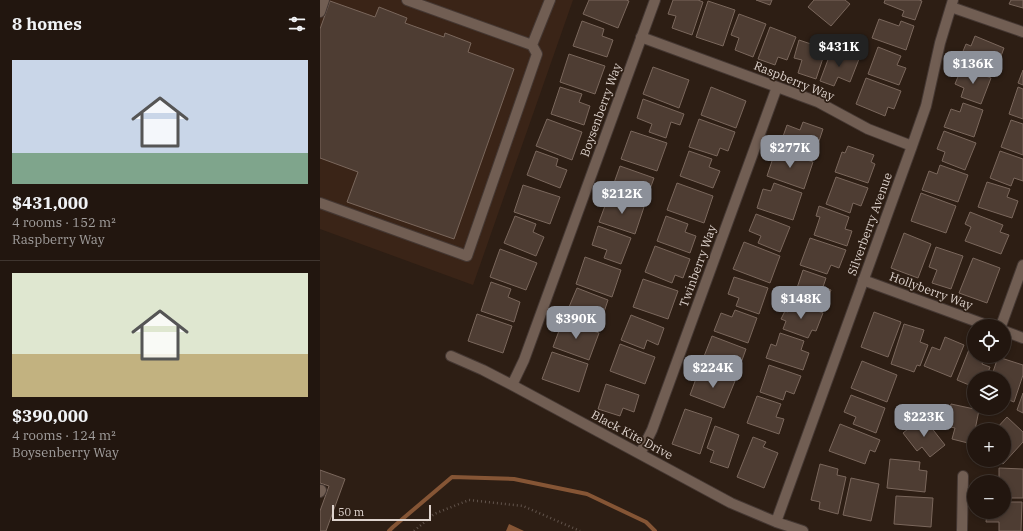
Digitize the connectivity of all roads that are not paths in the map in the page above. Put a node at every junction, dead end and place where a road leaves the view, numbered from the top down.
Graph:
1 (324, 0) edge
2 (407, 0) edge
3 (550, 0) edge
4 (655, 0) edge
5 (952, 3) edge
6 (320, 12) edge
7 (1023, 32) edge
8 (641, 38) junction
9 (532, 45) junction
10 (777, 87) junction
11 (912, 146) junction
12 (320, 203) edge
13 (1023, 265) edge
14 (863, 280) junction
15 (970, 319) edge
16 (1004, 319) edge
17 (1011, 334) edge
18 (1023, 338) edge
19 (451, 356) dead end
20 (512, 384) junction
21 (640, 454) junction
22 (962, 476) dead end
23 (776, 522) junction
24 (803, 531) edge
25 (962, 531) edge

1 - 6 street
2 - 9 street
3 - 9 street
4 - 8 street, Boysenberry Way
5 - 7 street
5 - 11 street, Silverberry Avenue
8 - 10 street, Raspberry Way
8 - 20 street, Boysenberry Way
9 - 12 street
10 - 11 street, Raspberry Way
10 - 21 street, Twinberry Way
11 - 14 street, Silverberry Avenue
13 - 16 street
14 - 15 street, Hollyberry Way
14 - 23 street, Silverberry Avenue
17 - 18 street
19 - 20 street, Black Kite Drive
20 - 21 street, Black Kite Drive
21 - 23 street, Black Kite Drive
22 - 25 street
23 - 24 street, Black Kite Drive

